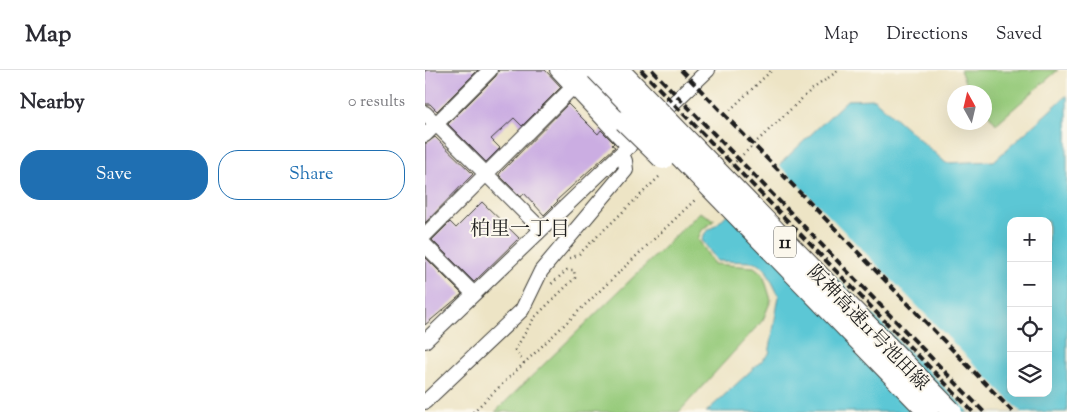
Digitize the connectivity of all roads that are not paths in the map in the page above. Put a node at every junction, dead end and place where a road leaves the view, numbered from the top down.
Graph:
1 (490, 70) edge
2 (557, 70) edge
3 (595, 70) edge
4 (619, 70) edge
5 (708, 70) edge
6 (574, 79) edge
7 (425, 113) edge
8 (436, 124) junction
9 (425, 135) edge
10 (625, 150) junction
11 (487, 174) junction
12 (541, 229) junction
13 (751, 232) junction
14 (425, 235) edge
15 (425, 245) edge
16 (474, 294) junction
17 (425, 341) edge
18 (425, 402) edge
19 (928, 412) edge
20 (952, 412) edge

1 - 8 street
2 - 6 street
3 - 13 highway, 阪神高速11号池田線 / 11, bridge
4 - 20 highway, 阪神高速11号池田線 / 11, bridge
5 - 10 street
6 - 10 street
6 - 11 street
6 - 13 highway, 11, bridge
7 - 8 street
8 - 9 street
8 - 11 street
10 - 12 street
10 - 18 street
11 - 12 street
11 - 14 street
12 - 16 street
13 - 19 highway, 阪神高速11号池田線 / 11, bridge
15 - 16 street
16 - 17 street

